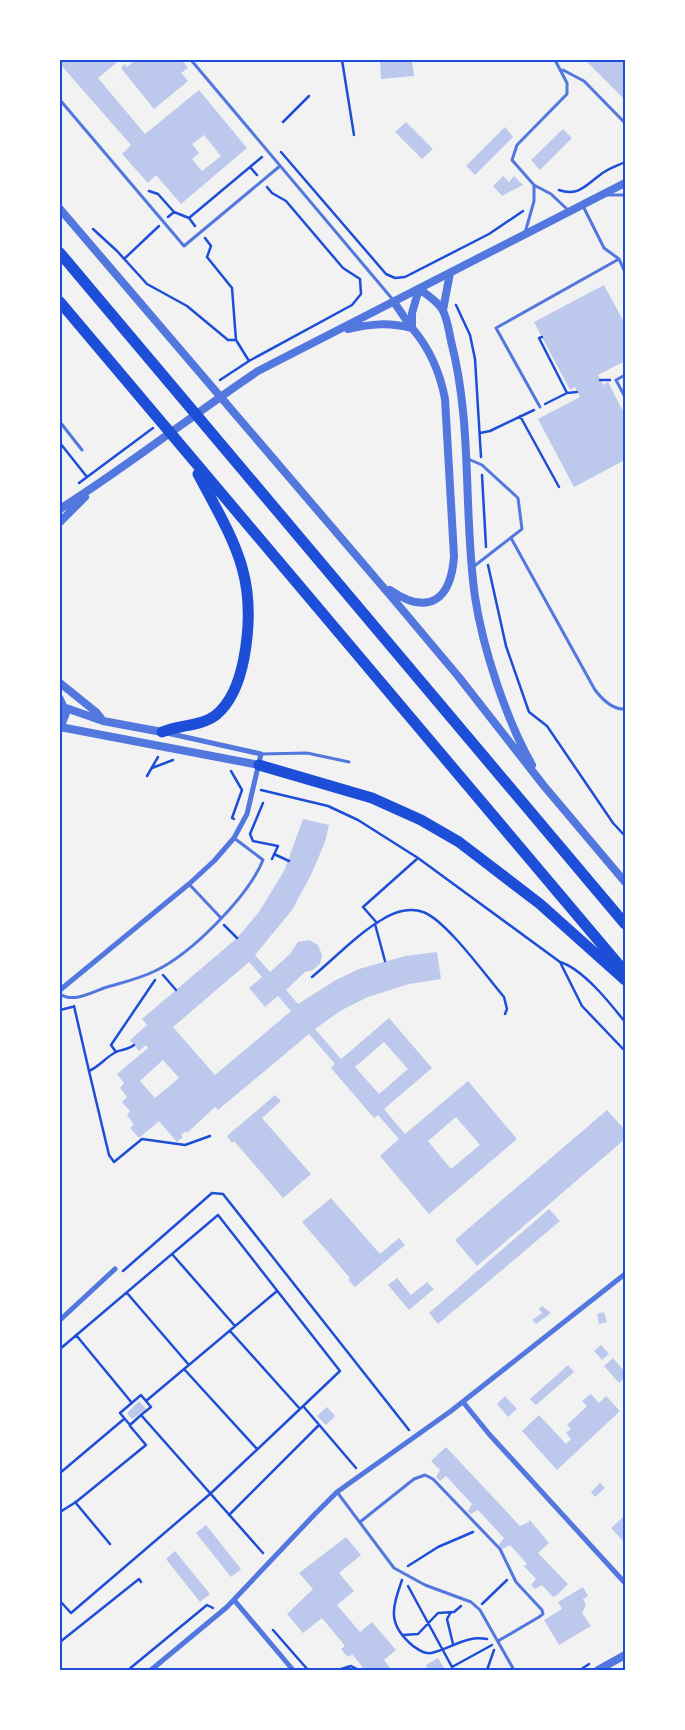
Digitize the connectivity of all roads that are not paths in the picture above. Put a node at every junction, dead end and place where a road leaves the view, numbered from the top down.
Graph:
1 (191, 60) edge
2 (555, 60) edge
3 (562, 70) junction
4 (60, 100) edge
5 (625, 123) edge
6 (280, 166) junction
7 (625, 183) edge
8 (534, 184) junction
9 (602, 195) junction
10 (625, 195) edge
11 (582, 205) junction
12 (60, 209) edge
13 (570, 212) junction
14 (525, 235) junction
15 (60, 253) edge
16 (619, 259) junction
17 (625, 272) edge
18 (450, 273) junction
19 (419, 289) junction
20 (60, 302) edge
21 (394, 302) junction
22 (443, 310) junction
23 (412, 328) junction
24 (339, 330) junction
25 (625, 375) edge
26 (625, 397) edge
27 (540, 407) road end
28 (60, 422) edge
29 (82, 450) dead end
30 (188, 455) junction
31 (466, 458) junction
32 (95, 487) junction
33 (60, 509) edge
34 (60, 522) edge
35 (511, 538) junction
36 (472, 567) junction
37 (380, 583) junction
38 (60, 683) edge
39 (60, 699) edge
40 (66, 708) junction
41 (625, 709) edge
42 (103, 721) junction
43 (60, 727) edge
44 (162, 732) junction
45 (260, 759) junction
46 (349, 762) dead end
47 (544, 786) junction
48 (234, 838) junction
49 (625, 882) edge
50 (189, 884) junction
51 (221, 918) junction
52 (625, 924) edge
53 (625, 972) edge
54 (625, 980) edge
55 (60, 990) edge
56 (60, 994) edge
57 (115, 1269) road end
58 (625, 1274) edge
59 (60, 1320) edge
60 (463, 1402) junction
61 (338, 1492) junction
62 (360, 1522) junction
63 (625, 1583) edge
64 (234, 1600) junction
65 (496, 1642) junction
66 (625, 1655) edge
67 (151, 1670) edge
68 (293, 1670) edge
69 (514, 1670) edge
70 (598, 1670) edge

1 - 6 lane
2 - 3 lane
3 - 5 lane
3 - 8 lane
4 - 6 lane
6 - 21 lane
7 - 9 street
8 - 13 lane
8 - 14 lane
9 - 10 lane
9 - 11 street
11 - 13 street
11 - 16 lane
12 - 37 street
13 - 14 street
14 - 18 street
15 - 52 highway
16 - 17 lane
16 - 27 lane
18 - 19 street
18 - 22 street
19 - 21 street
19 - 22 street
19 - 23 street
20 - 30 highway
21 - 23 street
21 - 24 street
22 - 31 street
23 - 24 street
23 - 37 street
24 - 32 street
25 - 26 lane
28 - 29 lane
30 - 44 highway
30 - 53 highway
31 - 35 lane
31 - 36 street
32 - 33 street
32 - 34 street
35 - 36 lane
35 - 41 lane
36 - 47 street
37 - 47 street
38 - 42 street
39 - 40 street
40 - 42 street
40 - 43 street
42 - 44 street
43 - 45 street
44 - 45 street
45 - 46 lane
45 - 48 street
45 - 54 highway
47 - 49 street
48 - 50 street
48 - 51 lane
50 - 51 lane
50 - 55 street
51 - 56 lane
57 - 59 street
58 - 60 street
60 - 61 street
60 - 63 street
61 - 62 lane
61 - 64 street
62 - 65 lane
62 - 65 lane
64 - 67 street
64 - 68 street
65 - 69 lane
66 - 70 street

